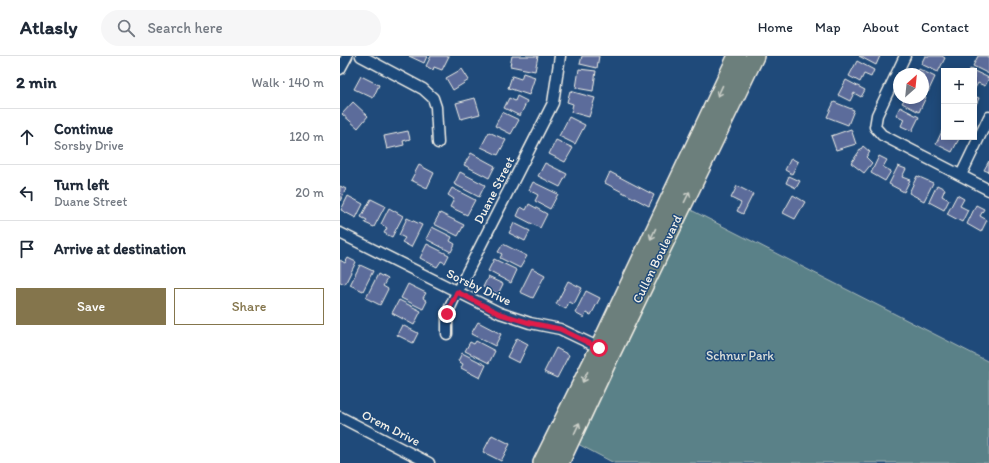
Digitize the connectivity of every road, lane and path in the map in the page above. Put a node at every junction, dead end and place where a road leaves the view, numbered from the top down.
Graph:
1 (347, 56) edge
2 (362, 56) edge
3 (560, 56) edge
4 (905, 56) edge
5 (736, 57) edge
6 (753, 61) edge
7 (340, 69) edge
8 (989, 117) edge
9 (438, 143) dead end
10 (961, 175) junction
11 (989, 190) edge
12 (672, 211) junction
13 (340, 232) edge
14 (457, 292) junction
15 (447, 334) dead end
16 (605, 351) junction
17 (340, 417) edge
18 (429, 463) edge
19 (542, 463) edge
20 (560, 463) edge

1 - 7 street
2 - 9 street
3 - 14 street, Duane Street
4 - 10 street
5 - 6 main road
5 -> 12 main road, Cullen Boulevard
12 -> 6 main road, Cullen Boulevard
8 - 10 street
10 - 11 street
12 - 16 main road, Cullen Boulevard
13 - 14 street, Sorsby Drive
14 - 15 street, Duane Street
14 - 16 street, Sorsby Drive
16 -> 19 main road, Cullen Boulevard
20 -> 16 main road, Cullen Boulevard
17 - 18 street, Orem Drive

